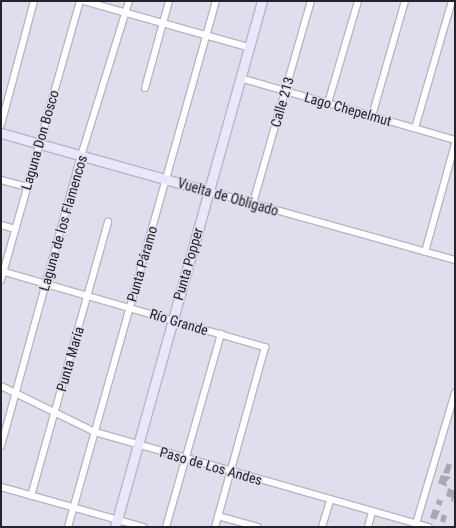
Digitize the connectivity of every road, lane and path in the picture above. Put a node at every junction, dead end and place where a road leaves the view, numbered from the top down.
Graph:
1 (34, 1) edge
2 (80, 1) edge
3 (84, 1) edge
4 (129, 1) edge
5 (169, 1) edge
6 (216, 1) edge
7 (262, 1) edge
8 (311, 1) edge
9 (358, 1) edge
10 (405, 1) edge
11 (452, 1) edge
12 (125, 14) junction
13 (163, 24) junction
14 (206, 36) junction
15 (248, 47) junction
16 (240, 78) junction
17 (145, 88) dead end
18 (286, 91) junction
19 (328, 103) junction
20 (372, 116) junction
21 (1, 125) edge
22 (415, 128) junction
23 (1, 133) edge
24 (455, 140) edge
25 (39, 143) junction
26 (455, 144) edge
27 (81, 156) junction
28 (165, 179) junction
29 (1, 180) edge
30 (27, 187) junction
31 (208, 191) junction
32 (253, 203) junction
33 (108, 222) dead end
34 (1, 225) edge
35 (15, 229) junction
36 (425, 252) junction
37 (455, 260) edge
38 (2, 271) edge
39 (1, 280) edge
40 (45, 284) junction
41 (88, 296) junction
42 (130, 308) junction
43 (172, 319) junction
44 (221, 334) junction
45 (1, 386) edge
46 (15, 394) junction
47 (455, 396) edge
48 (55, 414) junction
49 (95, 432) junction
50 (137, 445) junction
51 (1, 446) edge
52 (185, 459) junction
53 (230, 471) junction
54 (1, 487) edge
55 (31, 496) junction
56 (330, 500) junction
57 (74, 508) junction
58 (372, 512) junction
59 (218, 516) junction
60 (116, 523) edge
61 (415, 525) edge
62 (68, 527) edge
63 (143, 527) edge
64 (166, 527) edge
65 (215, 527) edge
66 (258, 527) edge
67 (322, 527) edge
68 (368, 527) edge
69 (429, 527) edge

1 - 21 street
2 - 25 street, Laguna Don Bosco
3 - 12 street
4 - 12 street, Laguna de los Flamencos
5 - 13 street
6 - 14 street, Punta Páramo
7 - 15 street, Punta Popper
8 - 18 street, Calle 213
9 - 19 street
10 - 20 street
11 - 22 street
12 - 13 street
12 - 27 street, Laguna de los Flamencos
13 - 14 street
13 - 17 street
14 - 15 street
14 - 28 street, Punta Páramo
15 - 16 street, Punta Popper
16 - 18 street, Lago Chepelmut
16 - 31 street, Punta Popper
18 - 19 street, Lago Chepelmut
18 - 32 street, Calle 213
19 - 20 street, Lago Chepelmut
20 - 22 street, Lago Chepelmut
22 - 24 street, Lago Chepelmut
23 - 25 street, Vuelta de Obligado
25 - 27 street, Vuelta de Obligado
25 - 30 street, Laguna Don Bosco
26 - 36 street
27 - 28 street, Vuelta de Obligado
27 - 40 street, Laguna de los Flamencos
28 - 31 street, Vuelta de Obligado
28 - 42 street, Punta Páramo
29 - 30 street
30 - 35 street, Laguna Don Bosco
31 - 32 street, Vuelta de Obligado
31 - 43 street, Punta Popper
32 - 36 street, Vuelta de Obligado
33 - 41 street, Punta María
34 - 35 street
35 - 38 street, Laguna Don Bosco
36 - 37 street, Vuelta de Obligado
38 - 39 street, Laguna Don Bosco
38 - 40 street, Río Grande
40 - 41 street, Río Grande
40 - 46 street, Laguna de los Flamencos
41 - 42 street, Río Grande
41 - 48 street, Punta María
42 - 43 street, Río Grande
42 - 49 street, Punta Páramo
43 - 44 street, Río Grande
43 - 50 street, Punta Popper
44 - 52 street
44 - 53 street, Río Grande
45 - 46 street, Paso de Los Andes
46 - 48 street, Paso de Los Andes
46 - 51 street, Laguna de los Flamencos
47 - 61 street
48 - 49 street, Paso de Los Andes
48 - 55 street, Punta María
49 - 50 street, Paso de Los Andes
49 - 57 street, Punta Páramo
50 - 52 street, Paso de Los Andes
50 - 60 street, Punta Popper
52 - 53 street, Paso de Los Andes
52 - 64 street
53 - 56 street, Paso de Los Andes
53 - 59 street
54 - 55 street
55 - 57 street
56 - 58 street, Paso de Los Andes
56 - 67 street
57 - 60 street
57 - 62 street, Punta Páramo
58 - 61 street, Paso de Los Andes
58 - 68 street
59 - 65 street
59 - 66 street
60 - 63 street
61 - 69 street, Paso de Los Andes

